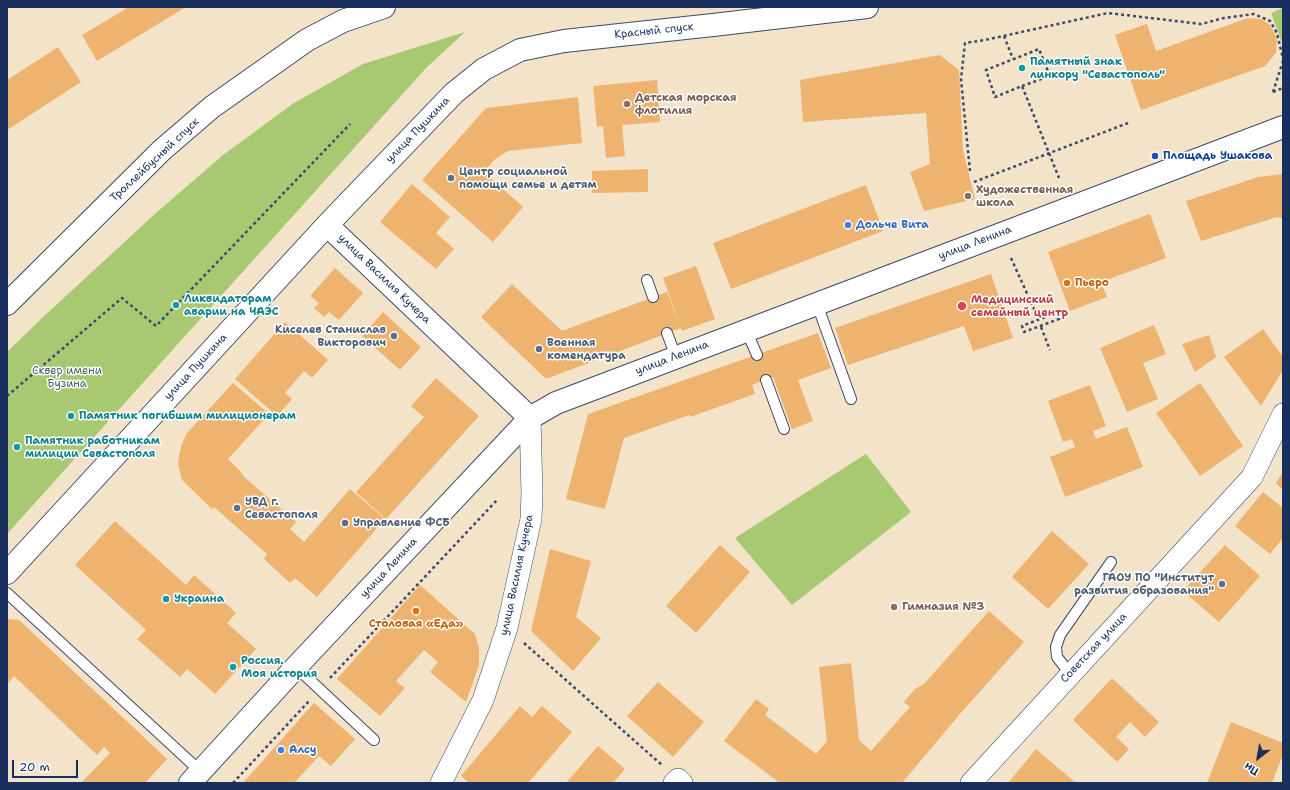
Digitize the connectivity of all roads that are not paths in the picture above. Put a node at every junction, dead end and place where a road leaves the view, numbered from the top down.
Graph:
1 (384, 7) edge
2 (867, 7) edge
3 (454, 93) joint
4 (1283, 126) edge
5 (327, 225) junction
6 (647, 280) dead end
7 (653, 297) dead end
8 (7, 304) edge
9 (817, 304) junction
10 (739, 332) junction
11 (667, 333) dead end
12 (757, 355) dead end
13 (676, 357) junction
14 (766, 380) dead end
15 (851, 399) dead end
16 (1283, 414) edge
17 (530, 418) junction
18 (784, 429) dead end
19 (1111, 562) dead end
20 (7, 573) edge
21 (7, 593) edge
22 (296, 667) junction
23 (1070, 674) junction
24 (374, 740) dead end
25 (195, 777) edge
26 (441, 783) edge
27 (971, 783) edge

1 - 8 main road, Троллейбусный спуск
2 - 3 main road, Красный спуск
3 - 5 main road, улица Пушкина
4 - 9 main road, улица Ленина
5 - 17 main road, улица Василия Кучера
5 - 20 main road, улица Пушкина
6 - 7 lane
9 - 10 main road, улица Ленина
9 - 15 lane
10 - 12 lane
10 - 13 main road, улица Ленина
11 - 13 lane
13 - 17 main road, улица Ленина
14 - 18 lane
16 - 23 street, Советская улица
17 - 22 main road, улица Ленина
17 - 26 street, улица Василия Кучера
19 - 23 lane
21 - 25 lane
22 - 24 lane
22 - 25 main road, улица Ленина
23 - 27 street, Советская улица

